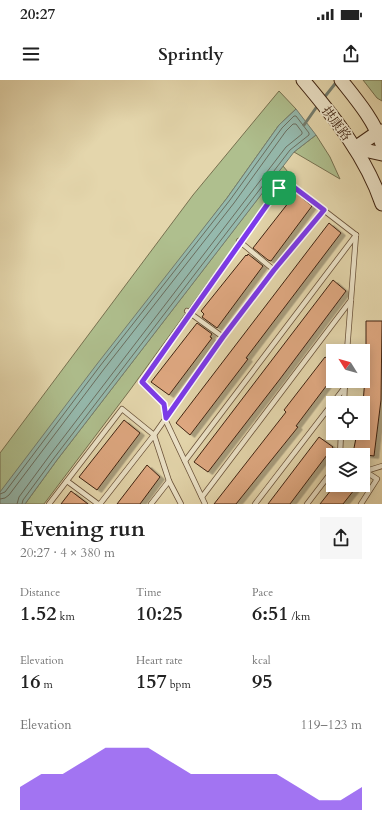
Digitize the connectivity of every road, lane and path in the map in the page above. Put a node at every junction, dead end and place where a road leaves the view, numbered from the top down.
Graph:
1 (304, 80) edge
2 (341, 80) edge
3 (381, 135) edge
4 (355, 148) junction
5 (382, 154) edge
6 (382, 204) edge
7 (324, 210) junction
8 (356, 235) junction
9 (239, 241) dead end
10 (274, 270) junction
11 (351, 300) junction
12 (187, 311) dead end
13 (223, 337) junction
14 (348, 344) edge
15 (344, 388) edge
16 (166, 418) junction
17 (154, 435) junction
18 (185, 461) junction
19 (382, 466) edge
20 (370, 470) edge
21 (370, 474) edge
22 (326, 479) edge
23 (380, 479) edge
24 (67, 481) junction
25 (169, 481) junction
26 (202, 497) junction
27 (50, 504) edge
28 (99, 504) edge
29 (151, 504) edge
30 (181, 504) edge
31 (205, 504) edge
32 (255, 504) edge
33 (307, 504) edge
34 (360, 504) edge

1 - 4 main road, 拱康路
2 - 3 main road, 拱康路
3 - 4 main road, 拱康路
4 - 5 main road, 拱康路
4 - 6 main road
7 - 8 lane
7 - 10 lane
7 - 16 lane
8 - 11 lane
8 - 18 lane
9 - 10 lane
10 - 13 lane
11 - 14 lane
11 - 26 lane
12 - 13 lane
13 - 16 lane
15 - 32 lane
16 - 17 lane
16 - 18 lane
17 - 24 lane
17 - 25 lane
17 - 28 lane
18 - 26 lane
19 - 20 lane
21 - 23 lane
22 - 33 lane
23 - 34 lane
24 - 27 lane
24 - 28 lane
25 - 29 lane
25 - 30 lane
26 - 31 lane

